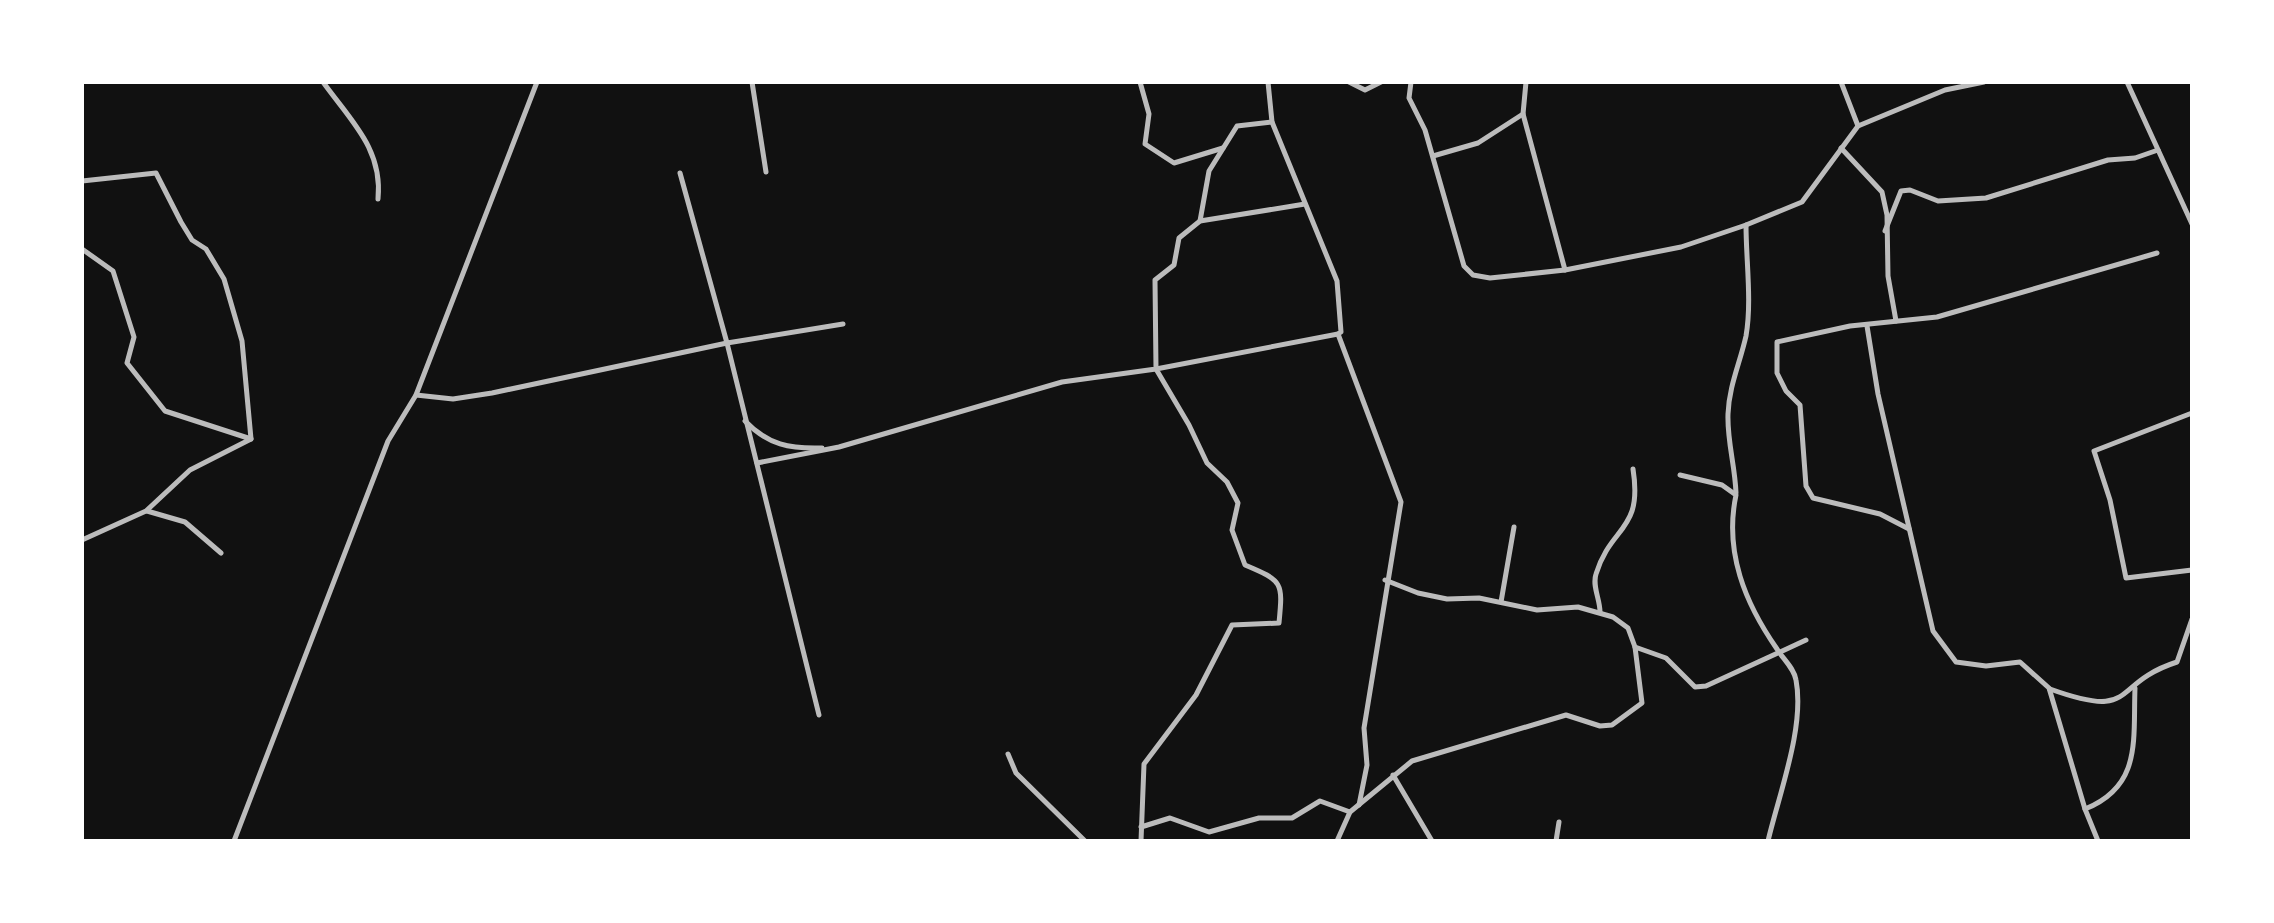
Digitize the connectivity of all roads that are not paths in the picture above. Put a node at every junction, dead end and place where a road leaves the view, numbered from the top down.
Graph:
1 (323, 82) edge
2 (537, 82) edge
3 (752, 82) edge
4 (1140, 82) edge
5 (1268, 82) edge
6 (1349, 82) edge
7 (1381, 82) edge
8 (1411, 82) edge
9 (1526, 82) edge
10 (1841, 82) edge
11 (1984, 82) edge
12 (2127, 82) edge
13 (1523, 114) junction
14 (1272, 122) junction
15 (1858, 126) junction
16 (1223, 148) junction
17 (1841, 148) junction
18 (2158, 150) junction
19 (1433, 156) junction
20 (766, 172) dead end
21 (680, 173) dead end
22 (82, 181) edge
23 (378, 199) dead end
24 (1305, 204) junction
25 (1200, 221) junction
26 (2192, 224) edge
27 (1746, 225) junction
28 (1885, 231) junction
29 (82, 249) edge
30 (2157, 253) dead end
31 (1565, 270) junction
32 (1896, 321) junction
33 (843, 324) dead end
34 (1867, 326) junction
35 (1338, 334) junction
36 (727, 343) junction
37 (1156, 369) junction
38 (416, 395) junction
39 (2192, 413) edge
40 (745, 420) junction
41 (251, 439) junction
42 (839, 447) junction
43 (757, 463) junction
44 (1633, 469) dead end
45 (1680, 475) dead end
46 (1736, 495) junction
47 (146, 511) junction
48 (1514, 527) dead end
49 (1909, 529) junction
50 (82, 540) edge
51 (221, 553) dead end
52 (2192, 570) edge
53 (1385, 580) junction
54 (1501, 602) junction
55 (1600, 612) junction
56 (2192, 619) edge
57 (1806, 640) dead end
58 (1635, 647) junction
59 (1778, 652) junction
60 (2135, 687) junction
61 (2049, 688) junction
62 (819, 715) dead end
63 (1008, 754) dead end
64 (1393, 775) junction
65 (1359, 805) junction
66 (2085, 809) junction
67 (1350, 812) junction
68 (1559, 822) dead end
69 (1141, 827) junction
70 (234, 841) edge
71 (1085, 841) edge
72 (1141, 841) edge
73 (1337, 841) edge
74 (1432, 841) edge
75 (1556, 841) edge
76 (1768, 841) edge
77 (2098, 841) edge

1 - 23 street
2 - 38 street
3 - 20 street
4 - 16 street
5 - 14 street
6 - 7 street
8 - 19 street
9 - 13 street
10 - 15 street
11 - 15 street
12 - 18 street
13 - 19 street
13 - 31 street
14 - 16 street
14 - 24 street
15 - 17 street
16 - 25 street
17 - 27 street
17 - 28 street
18 - 26 street
18 - 28 street
19 - 31 street
21 - 36 street
22 - 41 street
24 - 25 street
24 - 35 street
25 - 37 street
27 - 31 street
27 - 46 street
28 - 32 street
29 - 41 street
30 - 32 street
32 - 34 street
33 - 36 street
34 - 49 street
34 - 49 street
35 - 37 street
35 - 53 street
36 - 38 street
36 - 40 street
37 - 42 street
37 - 69 street
38 - 70 street
39 - 52 street
40 - 42 street
40 - 43 street
41 - 47 street
42 - 43 street
43 - 62 street
44 - 55 street
45 - 46 street
46 - 59 street
47 - 50 street
47 - 51 street
48 - 54 street
49 - 61 street
53 - 54 street
53 - 65 street
54 - 55 street
55 - 58 street
56 - 60 street
57 - 59 street
58 - 59 street
58 - 64 street
59 - 76 street
60 - 61 street
60 - 66 street
61 - 66 street
63 - 71 street
64 - 65 street
64 - 74 street
65 - 67 street
66 - 77 street
67 - 69 street
67 - 73 street
68 - 75 street
69 - 72 street

